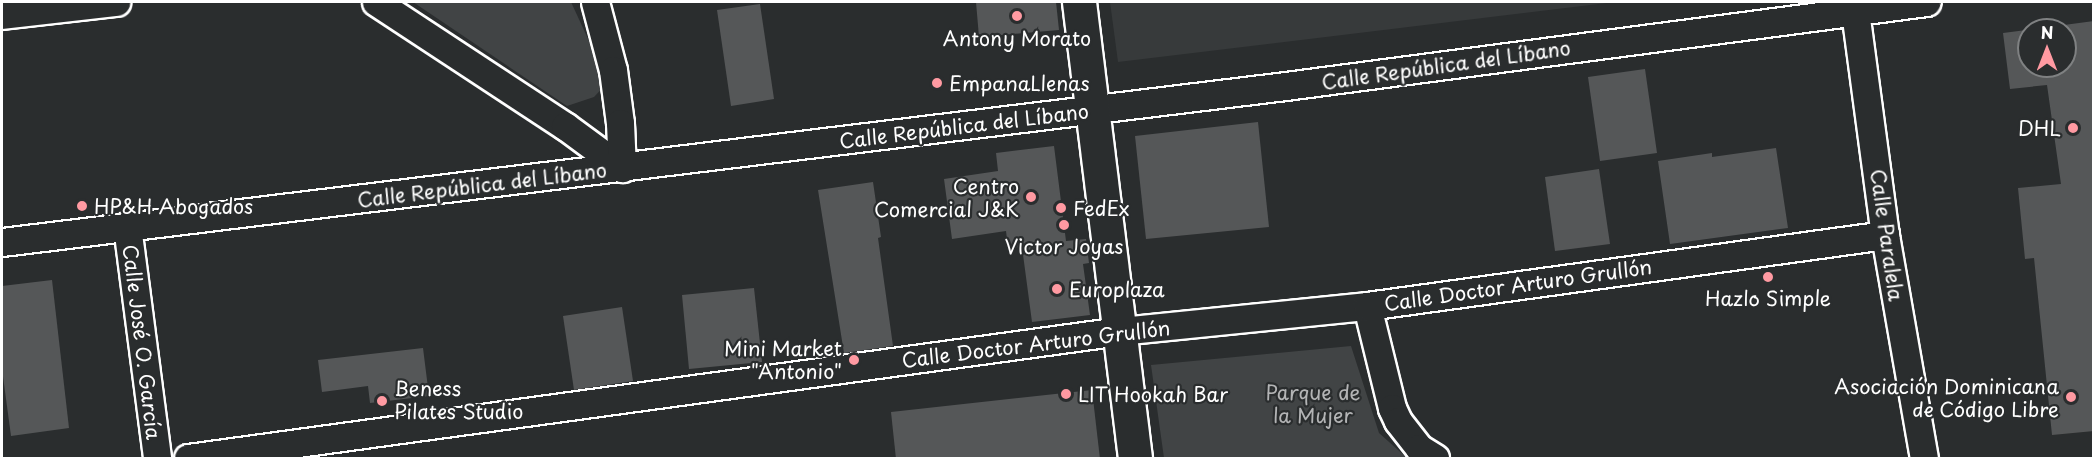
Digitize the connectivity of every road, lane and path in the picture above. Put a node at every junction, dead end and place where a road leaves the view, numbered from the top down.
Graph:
1 (117, 2) edge
2 (376, 2) edge
3 (595, 2) edge
4 (1079, 2) edge
5 (1926, 2) edge
6 (1855, 10) junction
7 (2, 15) edge
8 (1093, 110) junction
9 (622, 168) junction
10 (127, 226) junction
11 (1885, 235) junction
12 (2, 242) edge
13 (1368, 306) junction
14 (1120, 331) junction
15 (157, 459) edge
16 (188, 459) edge
17 (1135, 459) edge
18 (1435, 459) edge
19 (1924, 459) edge

1 - 7 street
2 - 9 street
3 - 9 street
4 - 8 street
5 - 6 street, Calle República del Líbano
6 - 8 street, Calle República del Líbano
6 - 11 street, Calle Paralela
8 - 9 street, Calle República del Líbano
8 - 14 street
9 - 10 street, Calle República del Líbano
10 - 12 street, Calle República del Líbano
10 - 15 street, Calle José O. García
11 - 13 street, Calle Doctor Arturo Grullón
11 - 19 street, Calle Paralela
13 - 14 street, Calle Doctor Arturo Grullón
13 - 18 street
14 - 16 street, Calle Doctor Arturo Grullón
14 - 17 street

